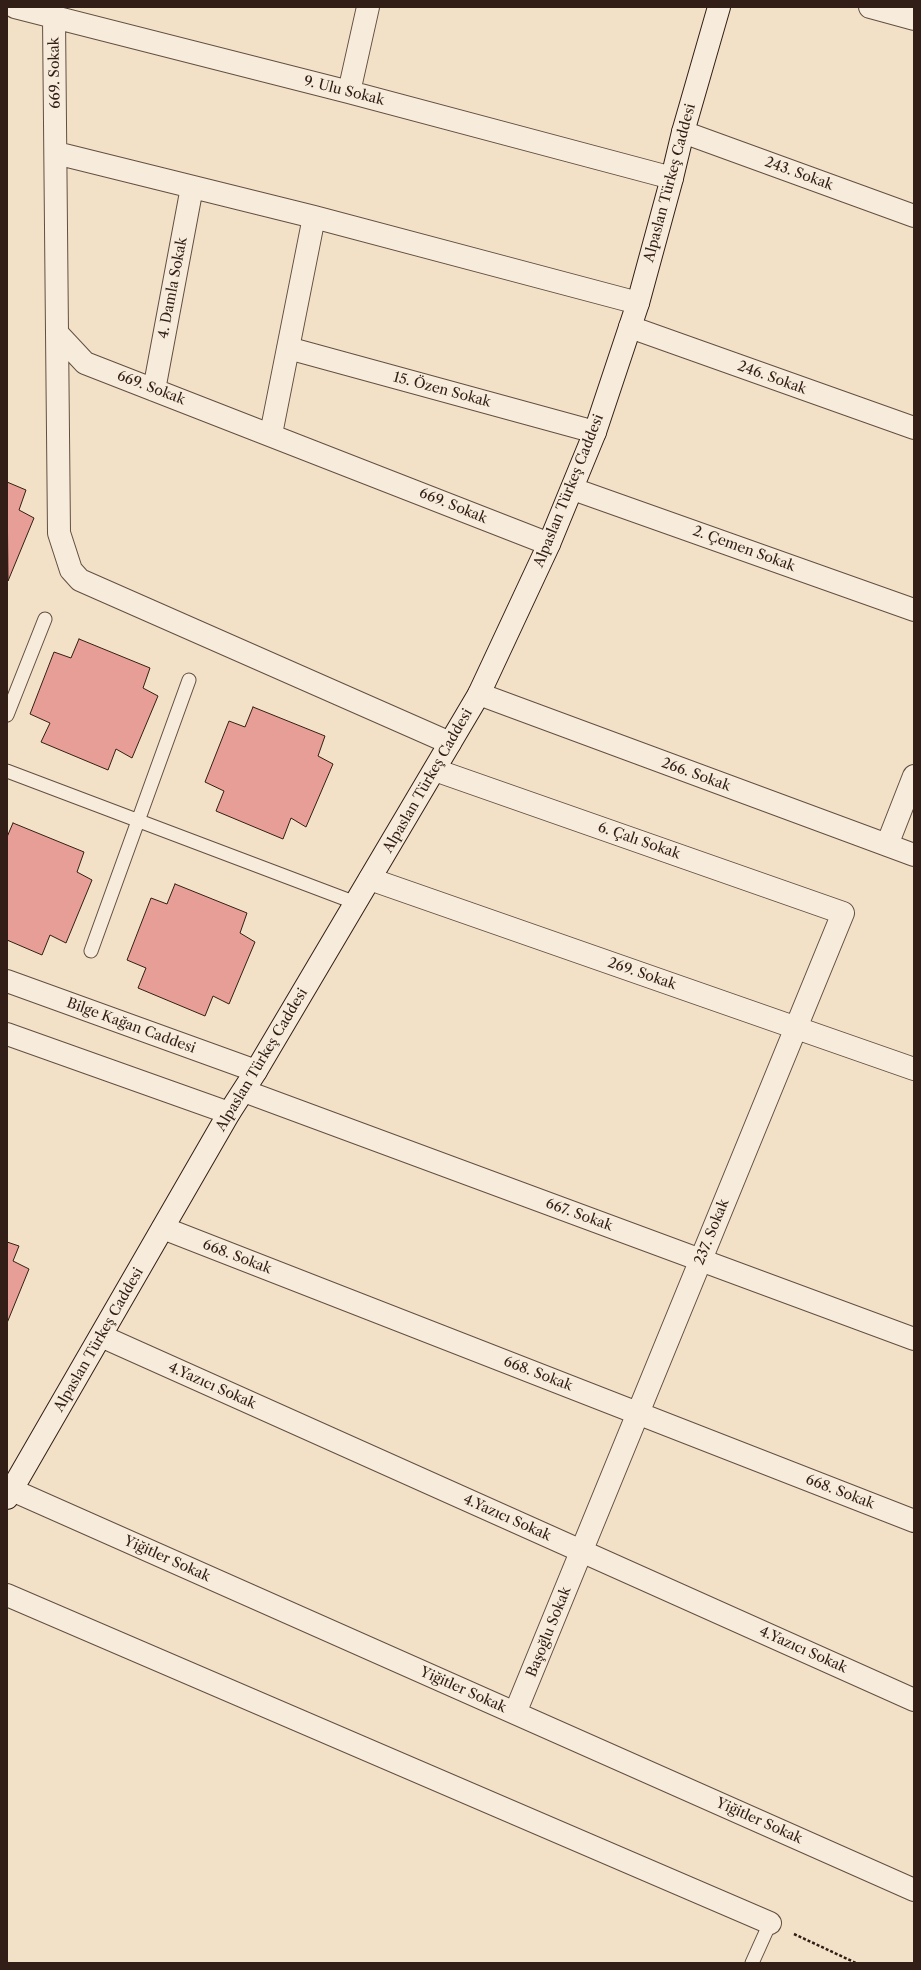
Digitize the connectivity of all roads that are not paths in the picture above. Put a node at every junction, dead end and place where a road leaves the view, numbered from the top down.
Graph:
1 (15, 7) edge
2 (368, 7) edge
3 (719, 7) edge
4 (870, 7) edge
5 (54, 18) junction
6 (914, 19) edge
7 (349, 92) junction
8 (683, 132) junction
9 (56, 153) junction
10 (672, 178) junction
11 (192, 187) junction
12 (914, 216) edge
13 (314, 217) junction
14 (638, 303) junction
15 (630, 327) junction
16 (57, 333) junction
17 (288, 348) junction
18 (154, 390) junction
19 (914, 428) edge
20 (595, 432) junction
21 (271, 434) junction
22 (573, 489) junction
23 (549, 544) junction
24 (914, 610) edge
25 (45, 619) dead end
26 (190, 680) dead end
27 (479, 694) junction
28 (7, 715) edge
29 (450, 743) junction
30 (435, 770) junction
31 (7, 771) edge
32 (914, 776) edge
33 (139, 821) junction
34 (887, 845) junction
35 (914, 855) edge
36 (370, 879) junction
37 (356, 903) junction
38 (843, 913) joint
39 (91, 951) dead end
40 (7, 981) edge
41 (796, 1028) junction
42 (7, 1034) edge
43 (914, 1068) edge
44 (256, 1071) junction
45 (244, 1091) junction
46 (228, 1113) junction
47 (163, 1228) junction
48 (701, 1260) junction
49 (101, 1336) junction
50 (914, 1339) edge
51 (638, 1413) junction
52 (9, 1494) edge
53 (914, 1521) edge
54 (582, 1551) junction
55 (7, 1595) edge
56 (914, 1700) edge
57 (516, 1713) junction
58 (914, 1890) edge
59 (770, 1923) joint
60 (752, 1963) edge

1 - 5 street, 9. Ulu Sokak
2 - 7 street
3 - 8 street, Alpaslan Türkeş Caddesi
4 - 6 street
5 - 7 street, 9. Ulu Sokak
5 - 9 street, 669. Sokak
7 - 10 street, 9. Ulu Sokak
8 - 10 street, Alpaslan Türkeş Caddesi
8 - 12 street, 243. Sokak
9 - 11 street
9 - 16 street, 669. Sokak
10 - 14 street, Alpaslan Türkeş Caddesi
11 - 13 street
11 - 18 street, 4. Damla Sokak
13 - 14 street
13 - 17 street
14 - 15 street, Alpaslan Türkeş Caddesi
15 - 19 street, 246. Sokak
15 - 20 street, Alpaslan Türkeş Caddesi
16 - 18 street, 669. Sokak
16 - 29 street
17 - 20 street, 15. Özen Sokak
17 - 21 street
18 - 21 street, 669. Sokak
20 - 22 street, Alpaslan Türkeş Caddesi
21 - 23 street, 669. Sokak
22 - 23 street, Alpaslan Türkeş Caddesi
22 - 24 street, 2. Çemen Sokak
23 - 27 street, Alpaslan Türkeş Caddesi
25 - 28 lane
26 - 33 lane
27 - 29 street, Alpaslan Türkeş Caddesi
27 - 34 street, 266. Sokak
29 - 30 street, Alpaslan Türkeş Caddesi
30 - 36 street, Alpaslan Türkeş Caddesi
30 - 38 street, 6. Çalı Sokak
31 - 33 lane
32 - 34 street
33 - 37 lane
33 - 39 lane
34 - 35 street, 266. Sokak
36 - 37 street, Alpaslan Türkeş Caddesi
36 - 41 street, 269. Sokak
37 - 44 street, Alpaslan Türkeş Caddesi
38 - 41 street, 237. Sokak
40 - 44 street, Bilge Kağan Caddesi
41 - 43 street, 269. Sokak
41 - 48 street, 237. Sokak
42 - 46 street
44 - 45 street, Alpaslan Türkeş Caddesi
45 - 46 street, Alpaslan Türkeş Caddesi
45 - 48 street, 667. Sokak
46 - 47 street, Alpaslan Türkeş Caddesi
47 - 49 street, Alpaslan Türkeş Caddesi
47 - 51 street, 668. Sokak
48 - 50 street, 667. Sokak
48 - 51 street, 237. Sokak
49 - 52 street, Alpaslan Türkeş Caddesi
49 - 54 street, 4.Yazıcı Sokak
51 - 53 street, 668. Sokak
51 - 54 street, 237. Sokak
52 - 57 street, Yiğitler Sokak
54 - 56 street, 4.Yazıcı Sokak
54 - 57 street, Başoğlu Sokak
55 - 59 street
57 - 58 street, Yiğitler Sokak
59 - 60 lane

